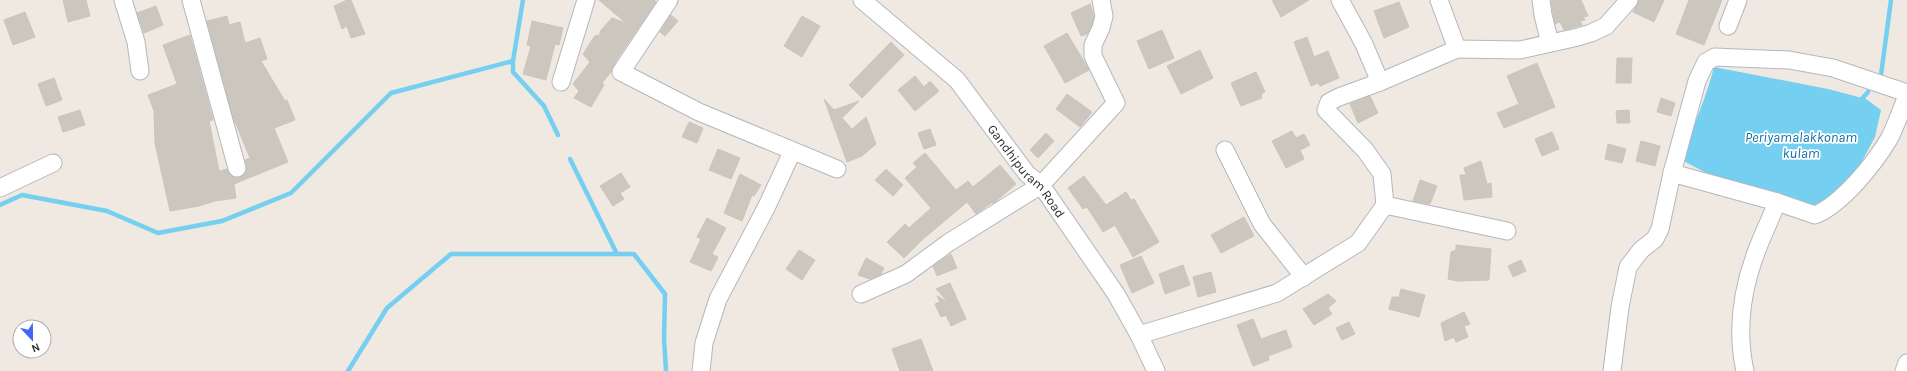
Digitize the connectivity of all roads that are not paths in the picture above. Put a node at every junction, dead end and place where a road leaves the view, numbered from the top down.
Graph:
1 (123, 0) edge
2 (191, 0) edge
3 (586, 0) edge
4 (669, 0) edge
5 (862, 0) edge
6 (1101, 0) edge
7 (1340, 0) edge
8 (1440, 0) edge
9 (1542, 0) edge
10 (1629, 0) edge
11 (1738, 0) edge
12 (1728, 26) dead end
13 (1550, 43) junction
14 (1457, 50) junction
15 (140, 71) dead end
16 (561, 82) dead end
17 (1380, 82) junction
18 (1907, 93) edge
19 (1907, 96) edge
20 (1225, 150) dead end
21 (792, 152) junction
22 (53, 164) dead end
23 (237, 168) dead end
24 (837, 169) dead end
25 (1672, 173) junction
26 (1042, 185) junction
27 (0, 188) edge
28 (1777, 202) junction
29 (1385, 205) junction
30 (1507, 232) dead end
31 (1304, 277) junction
32 (861, 294) dead end
33 (1139, 335) junction
34 (1907, 363) edge
35 (701, 371) edge
36 (1156, 371) edge
37 (1612, 371) edge
38 (1745, 371) edge
39 (1904, 371) edge

1 - 15 street
2 - 23 street
3 - 16 street
4 - 21 street
5 - 26 street, Gandhipuram Road
6 - 26 street
7 - 17 street
8 - 14 street
9 - 13 street
10 - 13 street
11 - 12 street
13 - 14 street
14 - 17 street
17 - 29 street
18 - 25 street
19 - 28 street
20 - 31 street
21 - 24 street
21 - 35 street
22 - 27 street
25 - 28 street
25 - 37 street
26 - 32 street
26 - 33 street, Gandhipuram Road
28 - 38 street
29 - 30 street
29 - 31 street
31 - 33 street
33 - 36 street, Gandhipuram Road
34 - 39 street

